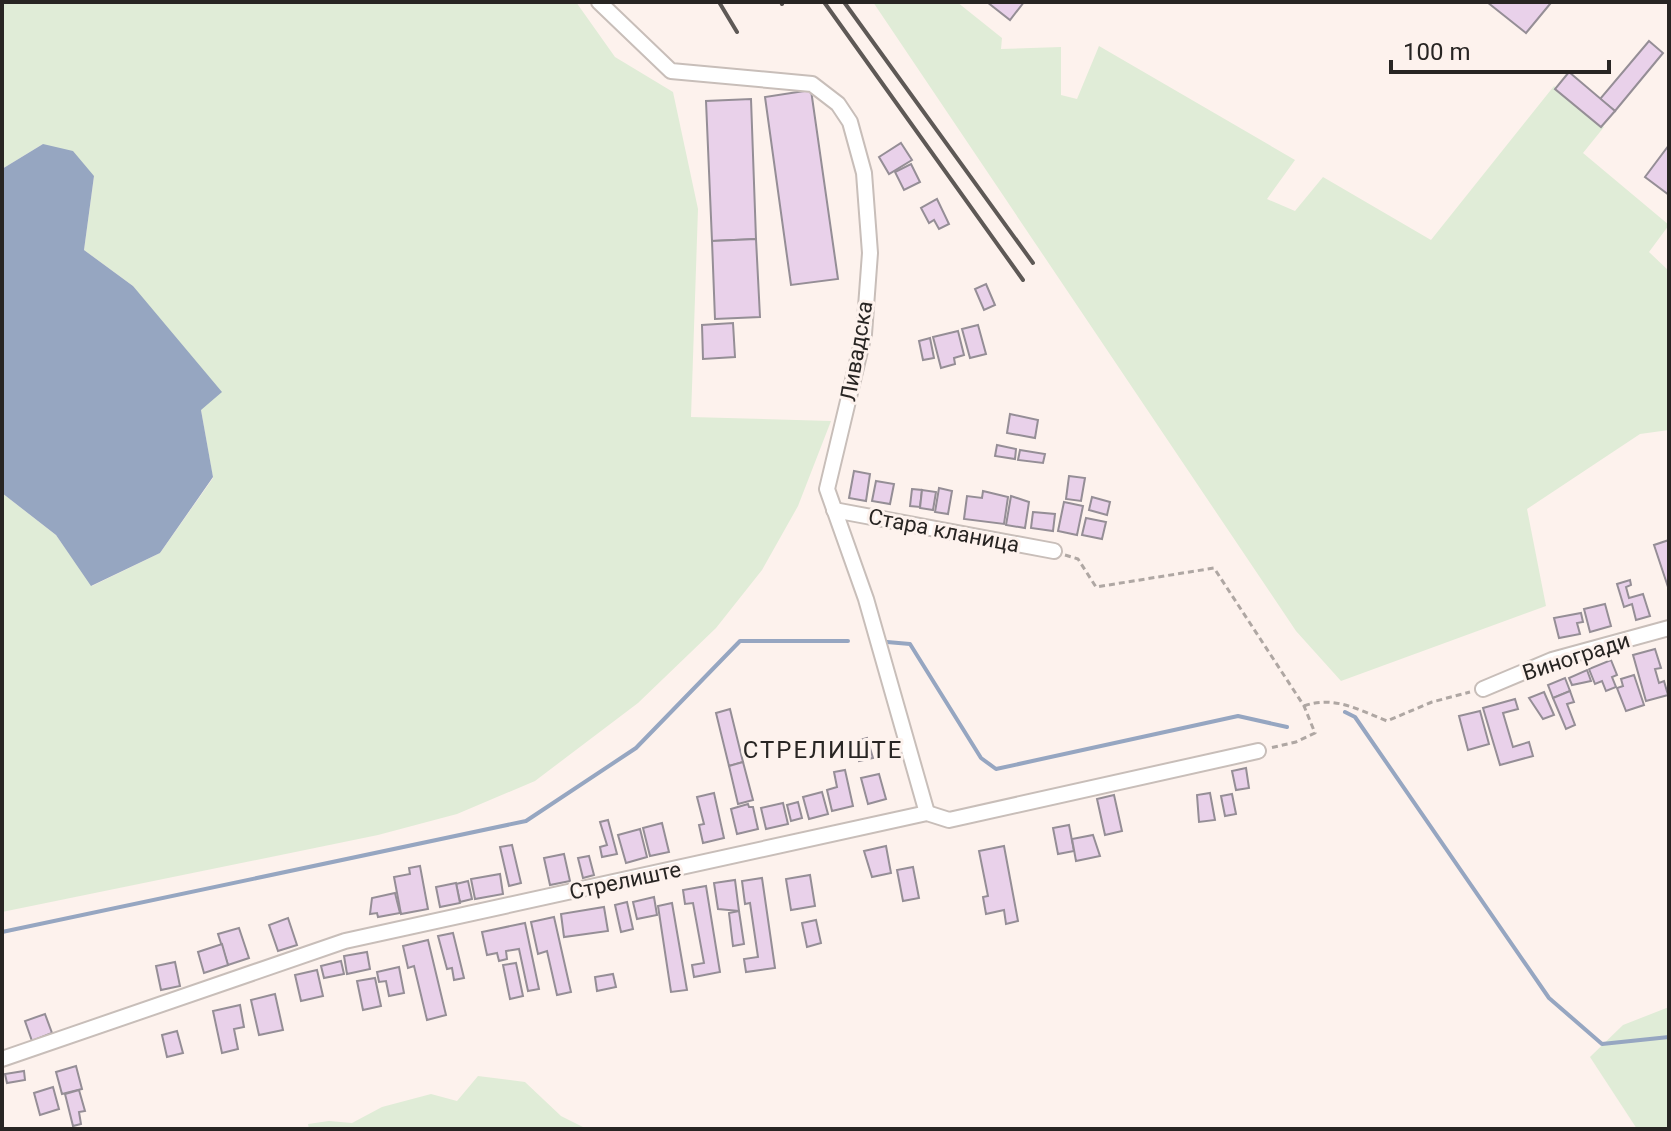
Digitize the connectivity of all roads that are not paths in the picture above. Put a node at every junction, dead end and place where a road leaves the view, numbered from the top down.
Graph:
1 (599, 2) edge
2 (834, 510) junction
3 (1054, 551) road end
4 (1669, 628) edge
5 (1483, 689) road end
6 (1258, 751) road end
7 (927, 813) junction
8 (2, 1059) edge

1 - 2 street, Ливадска
2 - 3 street, Стара кланица
2 - 7 street, Ливадска
4 - 5 street, Виногради
6 - 7 street, Стрелиште
7 - 8 street, Стрелиште

